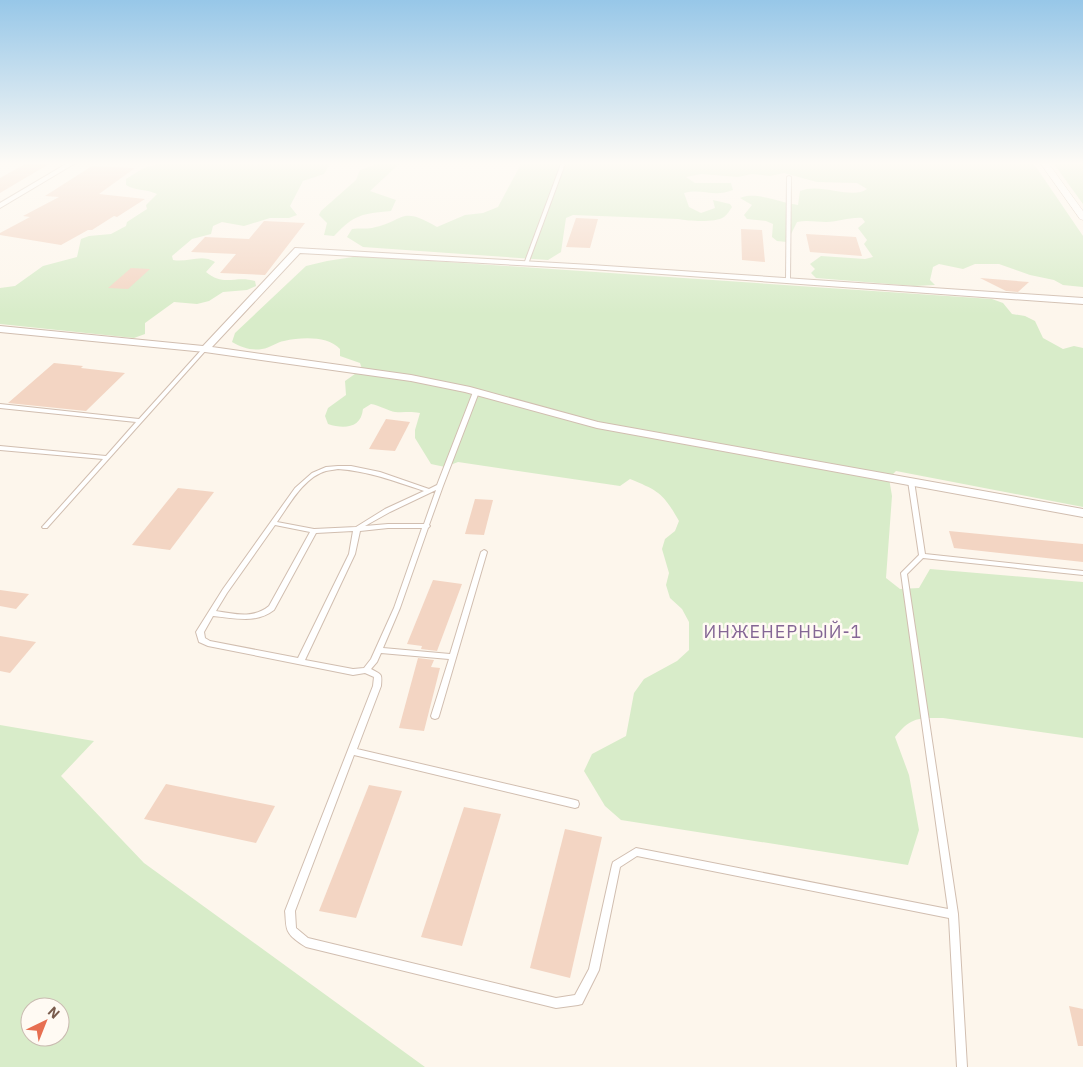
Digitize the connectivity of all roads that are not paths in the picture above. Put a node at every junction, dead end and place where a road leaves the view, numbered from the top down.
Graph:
1 (545, 214) edge
2 (789, 214) edge
3 (526, 264) junction
4 (788, 280) junction
5 (1083, 301) edge
6 (0, 329) edge
7 (206, 349) junction
8 (476, 392) junction
9 (0, 406) edge
10 (141, 421) junction
11 (0, 448) edge
12 (108, 458) junction
13 (911, 481) junction
14 (440, 486) junction
15 (430, 491) junction
16 (1083, 512) edge
17 (273, 523) junction
18 (427, 526) junction
19 (45, 527) dead end
20 (357, 529) junction
21 (314, 531) junction
22 (484, 552) dead end
23 (922, 556) junction
24 (1083, 573) edge
25 (212, 613) junction
26 (379, 650) junction
27 (453, 657) junction
28 (300, 662) junction
29 (366, 670) junction
30 (435, 716) dead end
31 (352, 751) junction
32 (575, 804) dead end
33 (953, 914) junction
34 (962, 1067) edge

1 - 3 lane
2 - 4 lane
3 - 4 street
3 - 7 street
4 - 5 street
6 - 7 street
7 - 8 street
7 - 10 lane
8 - 13 street
8 - 14 lane
9 - 10 lane
10 - 12 lane
11 - 12 lane
12 - 19 lane
13 - 16 street
13 - 23 lane
14 - 15 lane
14 - 18 lane
15 - 17 lane
15 - 20 lane
17 - 21 lane
17 - 25 lane
18 - 20 lane
18 - 26 lane
20 - 21 lane
20 - 28 lane
21 - 25 lane
22 - 27 lane
23 - 24 lane
23 - 33 lane
25 - 28 lane
26 - 27 lane
26 - 29 lane
27 - 30 lane
28 - 29 lane
29 - 31 lane
31 - 32 lane
31 - 33 lane
33 - 34 lane

